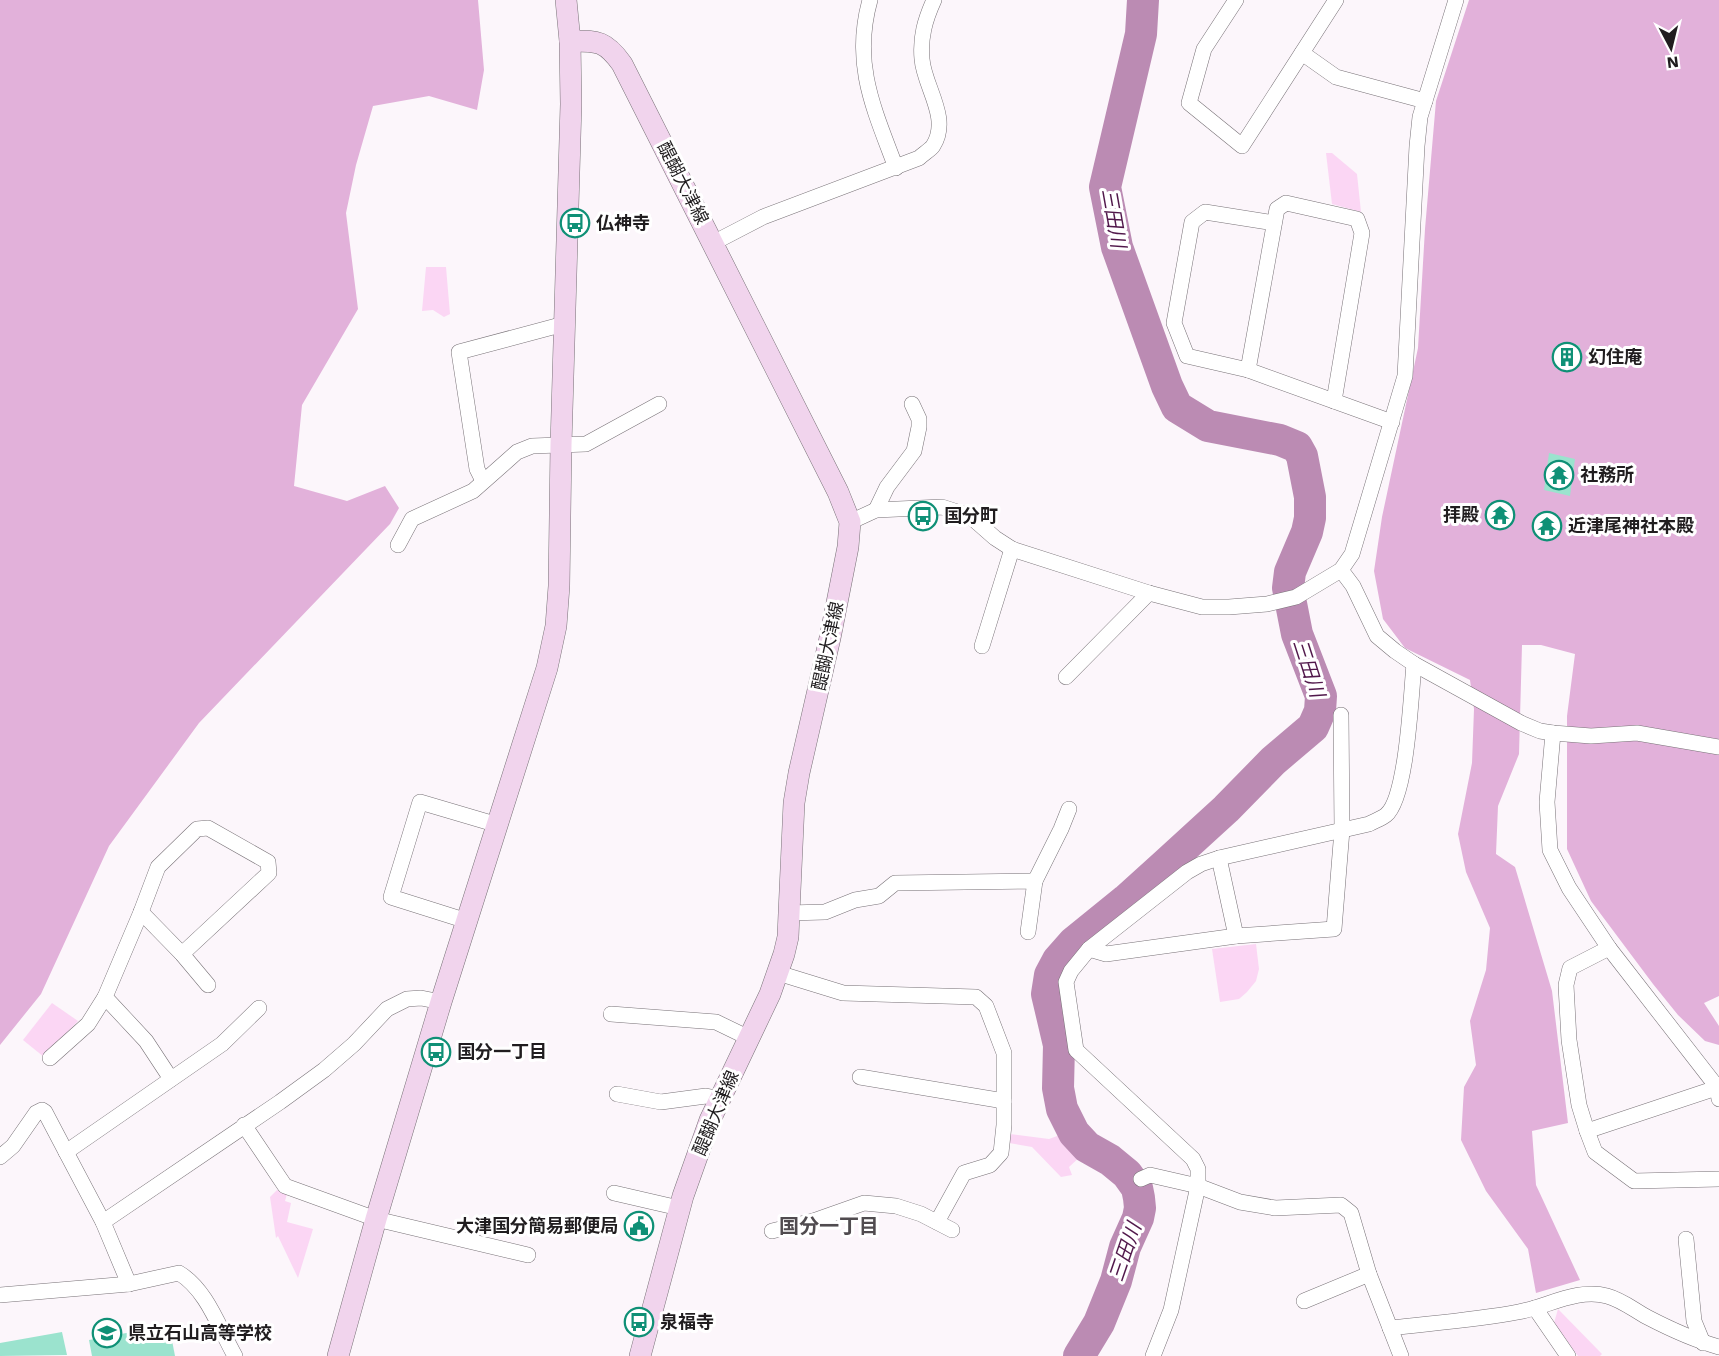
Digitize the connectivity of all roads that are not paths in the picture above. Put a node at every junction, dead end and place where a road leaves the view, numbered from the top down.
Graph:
1 (566, 0) edge
2 (870, 0) edge
3 (934, 0) edge
4 (1236, 0) edge
5 (1336, 0) edge
6 (1456, 0) edge
7 (570, 41) junction
8 (1302, 53) junction
9 (1425, 101) junction
10 (896, 168) junction
11 (1274, 223) junction
12 (713, 243) junction
13 (564, 324) junction
14 (1248, 370) junction
15 (1334, 401) junction
16 (660, 404) dead end
17 (912, 404) dead end
18 (1392, 422) junction
19 (561, 445) junction
20 (483, 482) junction
21 (876, 510) junction
22 (850, 522) junction
23 (398, 545) dead end
24 (1012, 549) junction
25 (1341, 570) junction
26 (1149, 592) junction
27 (982, 646) dead end
28 (1414, 664) junction
29 (1066, 677) dead end
30 (1341, 715) dead end
31 (1553, 733) junction
32 (1719, 747) edge
33 (1069, 809) dead end
34 (498, 825) junction
35 (1342, 830) junction
36 (1219, 858) junction
37 (1035, 881) junction
38 (141, 912) junction
39 (789, 913) junction
40 (467, 921) junction
41 (1028, 932) dead end
42 (1236, 936) junction
43 (1609, 948) junction
44 (1089, 950) junction
45 (182, 954) junction
46 (778, 973) junction
47 (208, 985) dead end
48 (105, 997) junction
49 (441, 1002) junction
50 (259, 1008) dead end
51 (610, 1014) dead end
52 (749, 1038) junction
53 (50, 1058) dead end
54 (860, 1077) dead end
55 (171, 1079) junction
56 (1718, 1091) edge
57 (617, 1095) dead end
58 (720, 1099) junction
59 (1004, 1101) junction
60 (244, 1125) junction
61 (1587, 1131) junction
62 (66, 1152) junction
63 (0, 1157) edge
64 (1141, 1179) dead end
65 (1719, 1179) edge
66 (1198, 1186) junction
67 (614, 1193) dead end
68 (679, 1209) junction
69 (376, 1219) junction
70 (103, 1222) junction
71 (937, 1222) junction
72 (952, 1230) dead end
73 (772, 1231) dead end
74 (1686, 1239) dead end
75 (528, 1255) dead end
76 (1369, 1274) junction
77 (129, 1284) junction
78 (0, 1295) edge
79 (1304, 1301) dead end
80 (1535, 1308) junction
81 (1390, 1328) junction
82 (1703, 1343) junction
83 (1719, 1347) edge
84 (235, 1356) edge
85 (338, 1356) edge
86 (640, 1356) edge
87 (1153, 1356) edge
88 (1401, 1356) edge
89 (1568, 1356) edge

1 - 7 main road
2 - 10 street
3 - 10 street
4 - 8 street
5 - 8 street
6 - 9 street
7 - 12 main road, 醍醐大津線
7 - 13 main road
8 - 9 street
9 - 18 street
10 - 12 street
11 - 14 street
11 - 14 street
11 - 15 street
12 - 22 main road, 醍醐大津線
13 - 19 main road
13 - 20 street
14 - 15 street
15 - 18 street
16 - 19 street
17 - 21 street
18 - 25 street
19 - 20 street
19 - 34 main road
20 - 23 street
21 - 22 street
21 - 24 street
22 - 39 main road, 醍醐大津線
24 - 26 street
24 - 27 street
25 - 26 street
25 - 28 street
26 - 29 street
28 - 31 street
28 - 35 street
30 - 35 street
31 - 32 street
31 - 43 street
33 - 37 street
34 - 40 main road
34 - 40 street
35 - 36 street
35 - 42 street
36 - 42 street
36 - 44 street
37 - 39 street
37 - 41 street
38 - 45 street
38 - 45 street
38 - 48 street
39 - 46 main road, 醍醐大津線
40 - 49 main road
42 - 44 street
43 - 56 street
43 - 61 street
44 - 66 street
45 - 47 street
46 - 52 main road, 醍醐大津線
46 - 59 street
48 - 53 street
48 - 55 street
49 - 60 street
49 - 69 main road
50 - 55 street
51 - 52 street
52 - 58 main road, 醍醐大津線
54 - 59 street
55 - 62 street
56 - 61 street
57 - 58 street
58 - 68 main road, 醍醐大津線
59 - 71 street
60 - 69 street
60 - 70 street
61 - 65 street
62 - 63 street
62 - 70 street
64 - 66 street
66 - 76 street
66 - 87 street
67 - 68 street
68 - 86 main road, 醍醐大津線
69 - 75 street
69 - 85 main road
70 - 77 street
71 - 72 street
71 - 73 street
74 - 82 street
76 - 79 street
76 - 81 street
77 - 78 street
77 - 84 street
80 - 81 street
80 - 82 street
80 - 89 street
81 - 88 street
82 - 83 street

